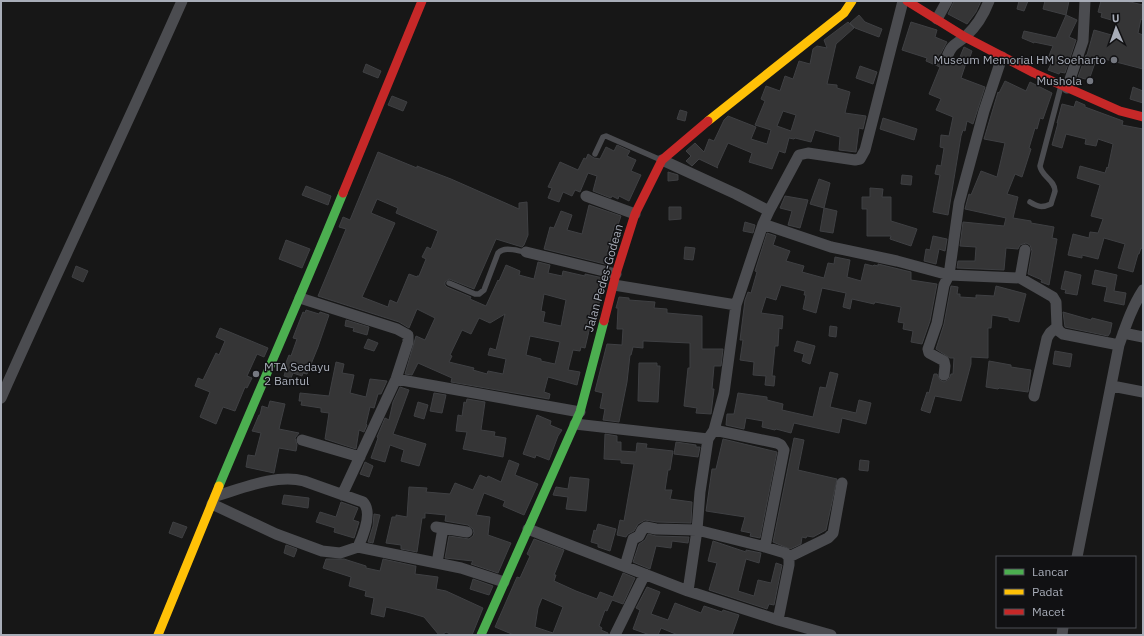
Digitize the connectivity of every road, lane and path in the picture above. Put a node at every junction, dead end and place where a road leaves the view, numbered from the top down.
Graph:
1 (182, 1) edge
2 (422, 1) edge
3 (852, 1) edge
4 (903, 1) edge
5 (907, 1) edge
6 (947, 1) edge
7 (989, 1) edge
8 (1085, 1) edge
9 (937, 19) junction
10 (965, 37) junction
11 (947, 57) dead end
12 (1002, 57) junction
13 (1064, 86) junction
14 (1143, 117) edge
15 (595, 154) dead end
16 (662, 160) junction
17 (586, 196) dead end
18 (1030, 202) dead end
19 (769, 211) junction
20 (635, 214) junction
21 (763, 224) junction
22 (1024, 250) dead end
23 (531, 253) joint
24 (949, 275) junction
25 (1020, 278) junction
26 (615, 280) junction
27 (449, 283) dead end
28 (1143, 290) edge
29 (300, 298) junction
30 (736, 305) junction
31 (1057, 327) junction
32 (1123, 333) junction
33 (1143, 337) edge
34 (1119, 345) junction
35 (944, 375) dead end
36 (396, 379) junction
37 (1112, 386) junction
38 (1143, 392) edge
39 (1034, 396) dead end
40 (1, 398) edge
41 (580, 412) junction
42 (575, 424) junction
43 (711, 435) junction
44 (302, 440) dead end
45 (360, 457) junction
46 (842, 483) dead end
47 (342, 495) junction
48 (215, 497) junction
49 (528, 529) junction
50 (697, 530) junction
51 (467, 532) dead end
52 (358, 547) junction
53 (765, 547) junction
54 (1078, 556) edge
55 (789, 557) junction
56 (437, 563) junction
57 (626, 566) junction
58 (645, 574) junction
59 (504, 582) junction
60 (688, 591) junction
61 (778, 620) junction
62 (158, 635) edge
63 (481, 635) edge
64 (615, 635) edge
65 (831, 635) edge

1 - 40 street
2 - 29 street
3 - 16 street, Jalan Pedes-Godean
4 - 19 street
5 - 9 street
6 - 9 street
7 - 10 street
8 - 13 street
9 - 10 street
10 - 11 street
10 - 12 street
12 - 13 street
12 - 24 street
13 - 14 street
13 - 18 lane
15 - 16 lane
16 - 19 street
16 - 20 street, Jalan Pedes-Godean
17 - 20 street
19 - 21 street
20 - 26 street, Jalan Pedes-Godean
21 - 24 street
21 - 30 street
22 - 25 street
23 - 26 street
23 - 27 lane
24 - 25 street
24 - 35 street
25 - 31 street
26 - 30 street
26 - 41 street, Jalan Pedes-Godean
28 - 32 street
29 - 36 street
29 - 48 street
30 - 43 street
31 - 34 street
31 - 39 street
32 - 33 street
32 - 34 street
34 - 37 street
36 - 41 street
36 - 45 street
37 - 38 street
37 - 54 street
41 - 42 street, Jalan Pedes-Godean
42 - 43 street
42 - 49 street, Jalan Pedes-Godean
43 - 50 street
43 - 53 street
44 - 45 street
45 - 47 street
46 - 55 street
47 - 48 street
47 - 52 street
48 - 52 street
48 - 62 street
49 - 57 street
49 - 59 street, Jalan Pedes-Godean
50 - 53 street
50 - 57 street
50 - 60 street
51 - 56 street
52 - 56 street
53 - 55 street
55 - 61 street
56 - 59 street
57 - 58 street
58 - 60 street
58 - 64 street
59 - 63 street, Jalan Pedes-Godean
60 - 61 street
61 - 65 street

